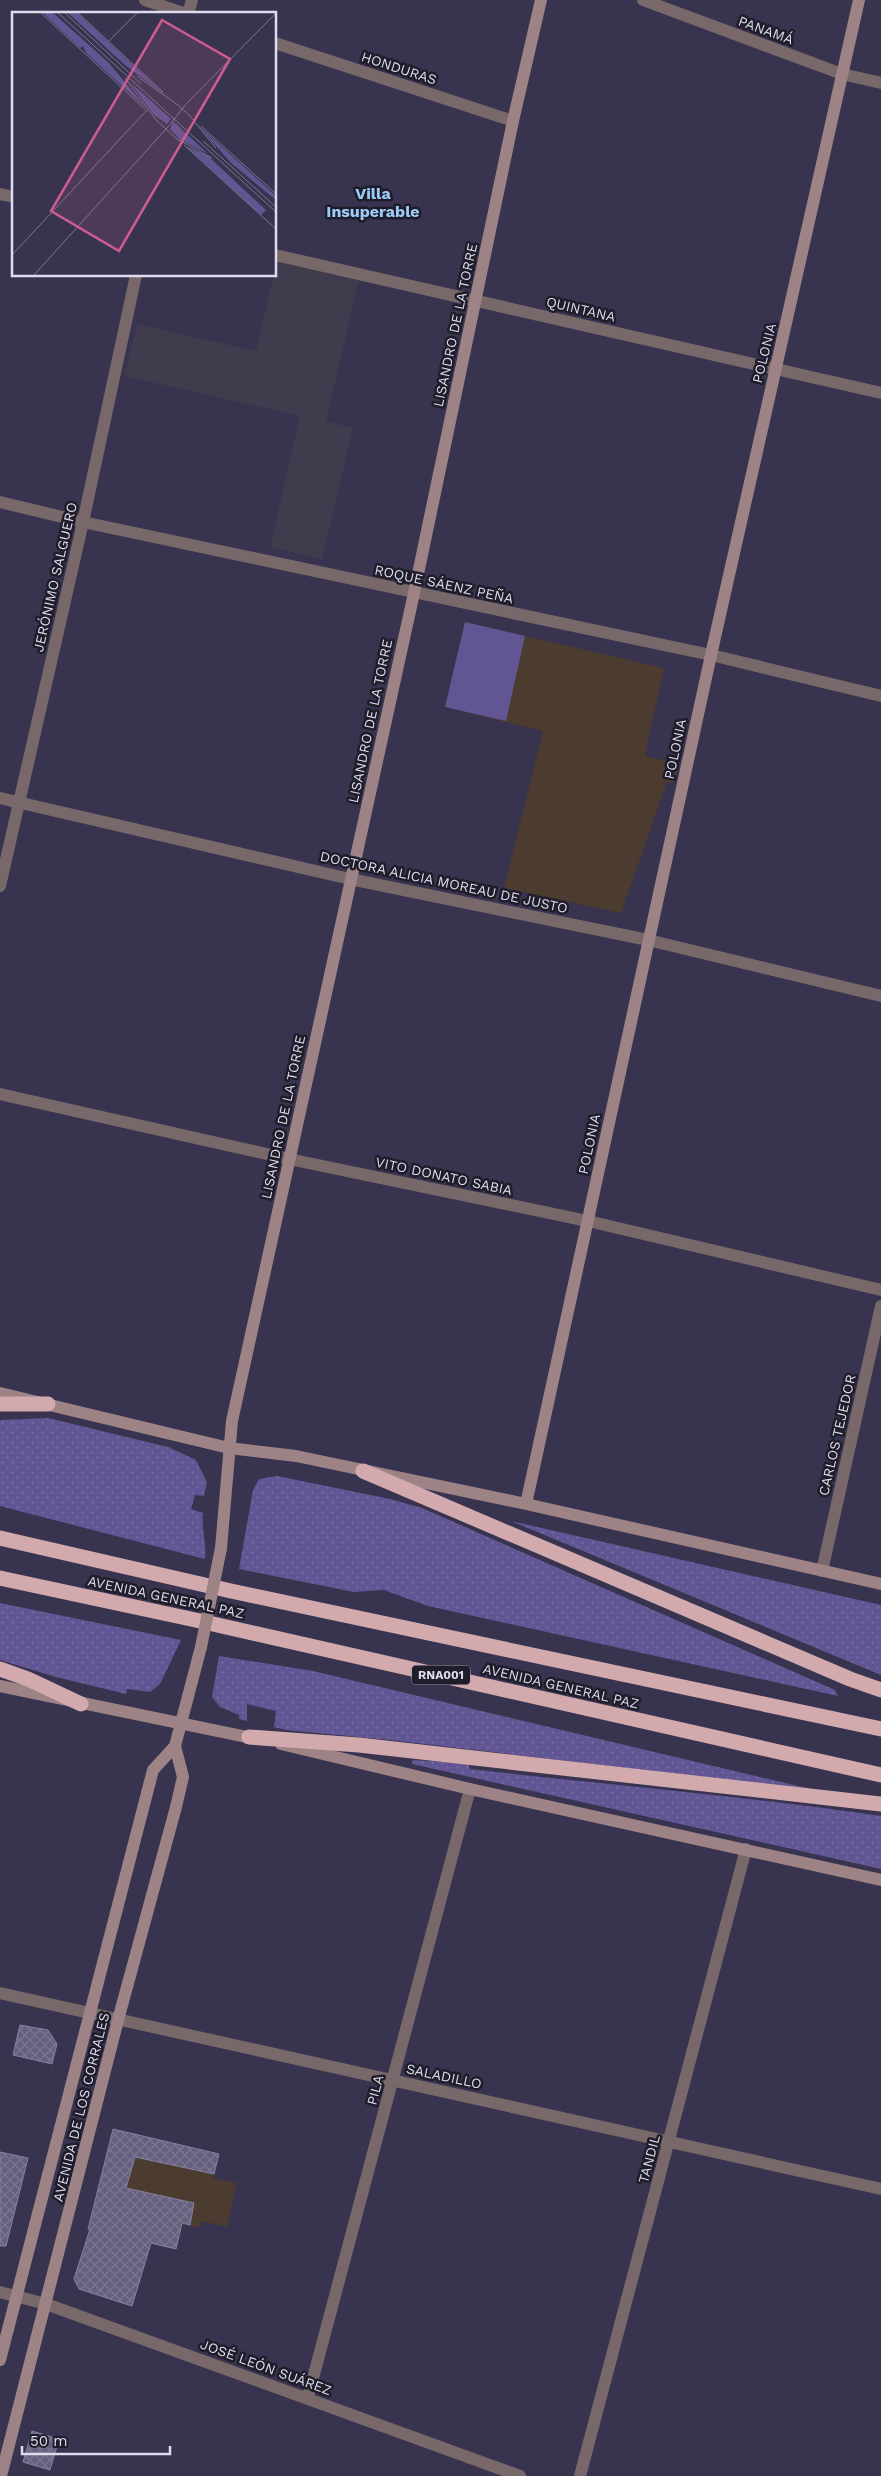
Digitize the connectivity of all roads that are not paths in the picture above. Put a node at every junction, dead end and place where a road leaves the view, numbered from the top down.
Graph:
1 (145, 0) edge
2 (192, 0) edge
3 (541, 0) edge
4 (642, 0) edge
5 (859, 0) edge
6 (181, 12) edge
7 (188, 12) edge
8 (276, 43) edge
9 (842, 74) junction
10 (881, 83) edge
11 (513, 121) junction
12 (276, 255) edge
13 (136, 276) edge
14 (476, 300) junction
15 (775, 369) junction
16 (881, 393) edge
17 (0, 502) edge
18 (83, 522) junction
19 (414, 593) junction
20 (711, 655) junction
21 (881, 696) edge
22 (0, 798) edge
23 (19, 802) junction
24 (350, 879) junction
25 (0, 886) edge
26 (648, 940) junction
27 (881, 996) edge
28 (0, 1094) edge
29 (289, 1159) junction
30 (588, 1221) junction
31 (881, 1290) edge
32 (881, 1306) edge
33 (0, 1393) edge
34 (0, 1404) edge
35 (48, 1404) junction
36 (229, 1448) junction
37 (363, 1471) junction
38 (526, 1504) junction
39 (0, 1538) edge
40 (822, 1571) junction
41 (0, 1578) edge
42 (881, 1584) edge
43 (0, 1669) edge
44 (0, 1686) edge
45 (881, 1690) edge
46 (81, 1704) junction
47 (181, 1723) junction
48 (881, 1729) edge
49 (249, 1737) junction
50 (175, 1746) junction
51 (881, 1775) edge
52 (470, 1789) junction
53 (881, 1804) edge
54 (746, 1850) junction
55 (881, 1880) edge
56 (0, 1993) edge
57 (90, 2013) junction
58 (118, 2020) junction
59 (393, 2080) junction
60 (670, 2141) junction
61 (881, 2189) edge
62 (0, 2292) edge
63 (17, 2296) junction
64 (46, 2304) junction
65 (0, 2360) edge
66 (308, 2398) junction
67 (0, 2476) edge
68 (520, 2476) edge
69 (580, 2476) edge

1 - 6 street
2 - 7 street
3 - 11 street, LISANDRO DE LA TORRE
4 - 9 street, PANAMÁ
5 - 9 street, POLONIA
8 - 11 street, HONDURAS
9 - 10 street, PANAMÁ
9 - 15 street, POLONIA
11 - 14 street, LISANDRO DE LA TORRE
12 - 14 street, QUINTANA
13 - 18 street, JERÓNIMO SALGUERO
14 - 15 street, QUINTANA
14 - 19 street, LISANDRO DE LA TORRE
15 - 16 street, QUINTANA
15 - 20 street, POLONIA
17 - 18 street, ROQUE SÁENZ PEÑA
18 - 19 street, ROQUE SÁENZ PEÑA
18 - 23 street, JERÓNIMO SALGUERO
19 - 20 street, ROQUE SÁENZ PEÑA
19 - 24 street, LISANDRO DE LA TORRE
20 - 21 street, ROQUE SÁENZ PEÑA
20 - 26 street, POLONIA
22 - 23 street, DOCTORA ALICIA MOREAU DE JUSTO
23 - 24 street, DOCTORA ALICIA MOREAU DE JUSTO
23 - 25 street, JERÓNIMO SALGUERO
24 - 26 street, DOCTORA ALICIA MOREAU DE JUSTO
24 - 29 street, LISANDRO DE LA TORRE
26 - 27 street, DOCTORA ALICIA MOREAU DE JUSTO
26 - 30 street, POLONIA
28 - 29 street, VITO DONATO SABIA
29 - 30 street, VITO DONATO SABIA
29 - 36 street, LISANDRO DE LA TORRE
30 - 31 street, VITO DONATO SABIA
30 - 38 street, POLONIA
32 - 40 street, CARLOS TEJEDOR
33 - 35 street
34 - 35 highway
35 - 36 street
36 - 37 street
36 - 47 street, AVENIDA DE LOS CORRALES, bridge
37 - 38 street
37 - 45 highway
38 - 40 street
39 - 48 highway, AVENIDA GENERAL PAZ
40 - 42 street
41 - 51 highway, AVENIDA GENERAL PAZ / RNA001
43 - 46 highway
44 - 46 street
46 - 47 street
47 - 49 street
47 - 50 street, AVENIDA DE LOS CORRALES
49 - 52 street
49 - 53 highway
50 - 57 street, AVENIDA DE LOS CORRALES
50 - 58 street, AVENIDA DE LOS CORRALES
52 - 54 street
52 - 59 street, PILA
54 - 55 street
54 - 60 street, TANDIL
56 - 57 street, SALADILLO
57 - 58 street, SALADILLO
57 - 63 street, AVENIDA DE LOS CORRALES
58 - 59 street, SALADILLO
58 - 64 street, AVENIDA DE LOS CORRALES
59 - 60 street, SALADILLO
59 - 66 street, PILA
60 - 61 street, SALADILLO
60 - 69 street, TANDIL
62 - 63 street, JOSÉ LEÓN SUÁREZ
63 - 64 street, JOSÉ LEÓN SUÁREZ
63 - 65 street, AVENIDA DE LOS CORRALES
64 - 66 street, JOSÉ LEÓN SUÁREZ
64 - 67 street, AVENIDA DE LOS CORRALES
66 - 68 street, JOSÉ LEÓN SUÁREZ

